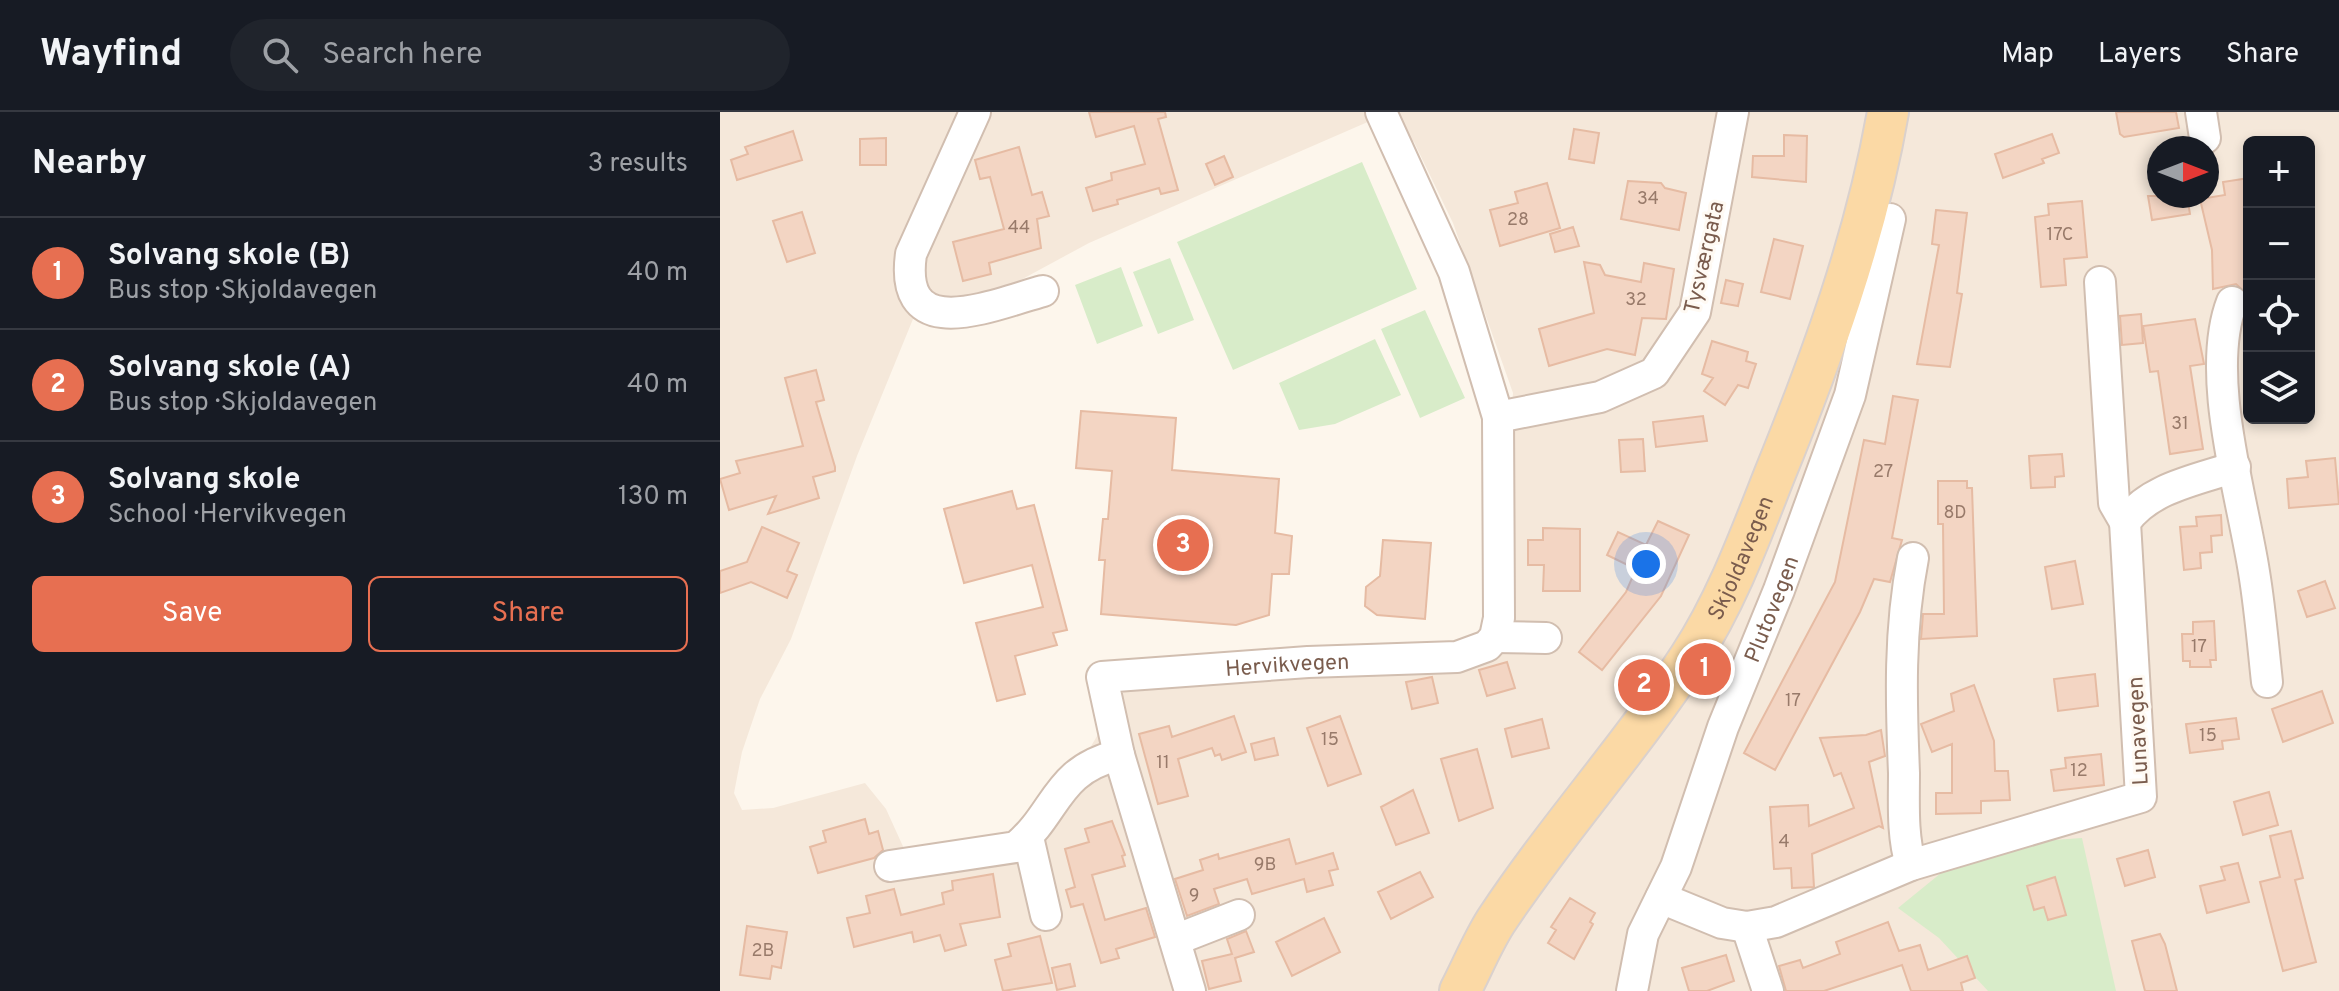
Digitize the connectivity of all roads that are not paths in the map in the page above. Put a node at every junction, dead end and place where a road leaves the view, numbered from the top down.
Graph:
1 (975, 112) edge
2 (1381, 112) edge
3 (1733, 112) edge
4 (1888, 112) edge
5 (1890, 219) dead end
6 (2100, 282) dead end
7 (1043, 291) dead end
8 (2232, 302) dead end
9 (1498, 417) junction
10 (2235, 467) junction
11 (2125, 522) junction
12 (1913, 558) dead end
13 (1495, 637) junction
14 (1546, 638) dead end
15 (2267, 682) dead end
16 (1119, 755) junction
17 (1028, 837) junction
18 (1911, 865) junction
19 (890, 866) dead end
20 (1661, 898) junction
21 (1046, 915) dead end
22 (1239, 915) dead end
23 (1747, 927) junction
24 (1175, 940) junction
25 (1190, 991) edge
26 (1460, 991) edge
27 (1632, 991) edge
28 (1768, 991) edge

1 - 7 street
2 - 9 street
3 - 9 street, Tysværgata
4 - 26 main road, Skjoldavegen
5 - 20 street, Plutovegen
6 - 11 street, Lunavegen
8 - 10 street
9 - 13 street
10 - 11 street
10 - 15 street
11 - 18 street, Lunavegen
12 - 18 street
13 - 14 street
13 - 16 street, Hervikvegen
16 - 17 street
16 - 24 street, Hervikvegen
17 - 19 street
17 - 21 street
18 - 23 street, Lunavegen
20 - 23 street, Lunavegen
20 - 27 street, Plutovegen
22 - 24 street
23 - 28 street
24 - 25 street, Hervikvegen

